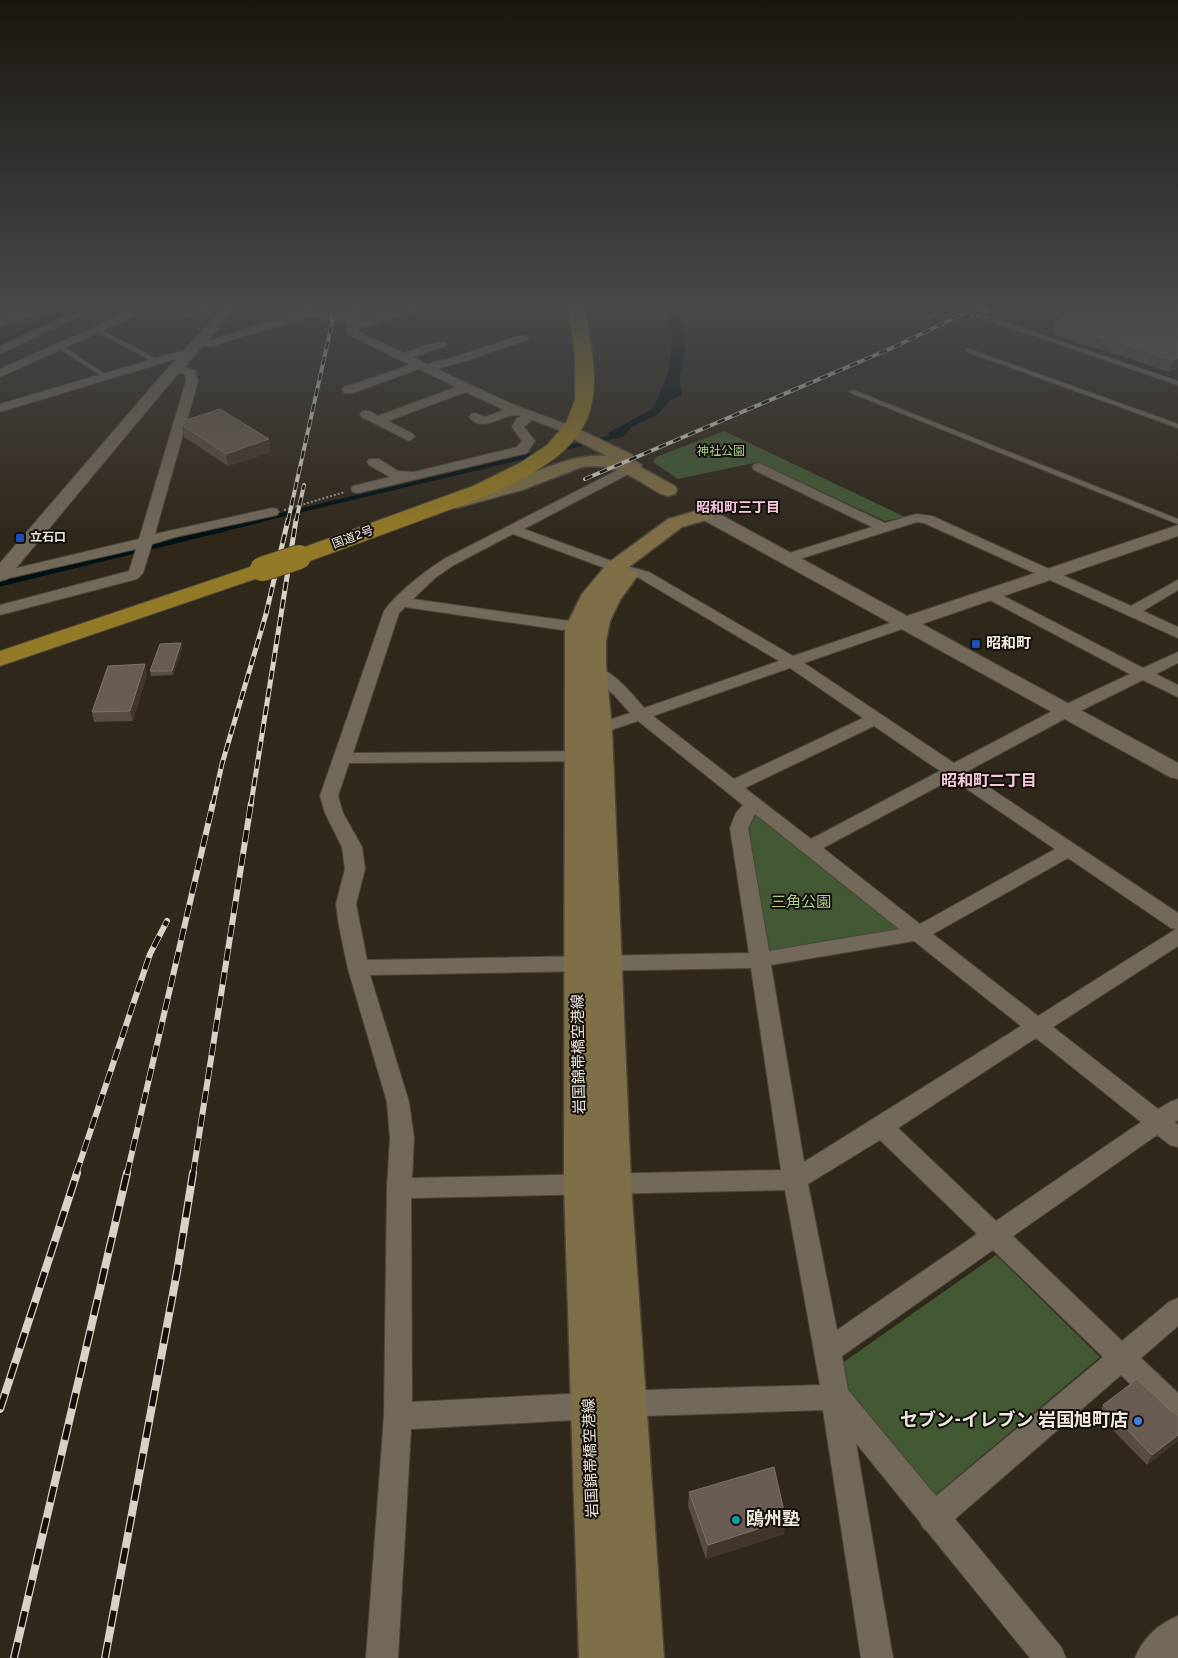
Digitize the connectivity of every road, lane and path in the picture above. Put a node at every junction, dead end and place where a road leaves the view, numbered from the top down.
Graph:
1 (83, 382) edge
2 (164, 382) edge
3 (192, 382) edge
4 (373, 382) edge
5 (457, 382) edge
6 (584, 382) edge
7 (1057, 382) edge
8 (467, 387) junction
9 (348, 390) dead end
10 (853, 392) dead end
11 (0, 408) edge
12 (516, 410) junction
13 (366, 414) dead end
14 (531, 416) junction
15 (475, 417) dead end
16 (378, 420) junction
17 (1178, 426) edge
18 (409, 437) dead end
19 (579, 439) junction
20 (374, 462) dead end
21 (632, 466) junction
22 (759, 467) dead end
23 (430, 472) junction
24 (358, 489) joint
25 (436, 508) junction
26 (272, 512) joint
27 (706, 514) junction
28 (884, 528) junction
29 (511, 529) junction
30 (1177, 529) edge
31 (143, 548) junction
32 (785, 559) junction
33 (623, 569) junction
34 (1045, 574) junction
35 (0, 575) edge
36 (1178, 584) edge
37 (989, 594) junction
38 (400, 602) junction
39 (0, 610) edge
40 (1131, 612) junction
41 (905, 623) junction
42 (588, 626) junction
43 (1178, 633) edge
44 (1178, 657) edge
45 (0, 659) edge
46 (793, 663) junction
47 (1143, 674) junction
48 (589, 682) junction
49 (1178, 692) edge
50 (1066, 711) junction
51 (641, 715) junction
52 (876, 718) junction
53 (589, 744) junction
54 (343, 758) junction
55 (955, 771) junction
56 (1178, 772) edge
57 (732, 787) junction
58 (754, 804) junction
59 (809, 848) junction
60 (1070, 849) junction
61 (1178, 923) edge
62 (919, 933) junction
63 (1178, 936) edge
64 (760, 960) junction
65 (593, 963) junction
66 (358, 969) junction
67 (1037, 1026) junction
68 (1178, 1108) edge
69 (1158, 1122) junction
70 (882, 1127) junction
71 (1178, 1138) edge
72 (795, 1180) junction
73 (581, 1184) junction
74 (614, 1184) junction
75 (399, 1188) junction
76 (994, 1236) junction
77 (1178, 1310) edge
78 (828, 1352) junction
79 (1122, 1357) junction
80 (836, 1397) junction
81 (628, 1404) junction
82 (590, 1405) junction
83 (1178, 1412) edge
84 (398, 1416) junction
85 (932, 1518) junction
86 (1178, 1636) edge
87 (382, 1658) edge
88 (601, 1658) edge
89 (642, 1658) edge
90 (877, 1658) edge
91 (1050, 1658) edge
92 (1154, 1658) edge

1 - 11 street
2 - 35 street
3 - 31 street
4 - 9 street
5 - 8 street
6 - 19 highway, 国道2号
7 - 17 lane
8 - 12 street
8 - 16 street
10 - 30 lane
12 - 14 street
12 - 15 street
13 - 16 street
14 - 19 street
14 - 23 street
16 - 18 street
19 - 21 main road
19 - 25 highway, 国道2号
20 - 23 street
21 - 25 main road
21 - 27 main road
21 - 29 street
22 - 28 street
23 - 24 street
24 - 26 path
25 - 45 highway, 国道2号, bridge
26 - 31 street
27 - 32 street
27 - 33 main road, 岩国錦帯橋空港線
28 - 32 street
28 - 34 street
29 - 33 street
29 - 38 street
30 - 34 street
31 - 35 street
31 - 39 street
32 - 41 street
33 - 42 main road, 岩国錦帯橋空港線
33 - 46 street
34 - 37 street
34 - 40 street
36 - 40 street
37 - 41 street
37 - 47 street
38 - 42 street
38 - 54 street
40 - 43 street
41 - 46 street
41 - 50 street
42 - 48 main road, 岩国錦帯橋空港線
44 - 47 street
46 - 51 street
46 - 52 street
47 - 49 street
47 - 50 street
48 - 51 street
48 - 51 street
48 - 53 main road, 岩国錦帯橋空港線
50 - 55 street
50 - 56 street
51 - 53 street
51 - 57 street
52 - 55 street
52 - 57 street
53 - 54 street
53 - 65 main road, 岩国錦帯橋空港線
54 - 66 street
55 - 59 street
55 - 60 street
57 - 58 street
58 - 59 street
58 - 64 street
59 - 62 street
60 - 61 street
60 - 62 street
62 - 64 street
62 - 67 street
63 - 67 street
64 - 65 street
64 - 72 street
65 - 66 street
65 - 73 main road, 岩国錦帯橋空港線
65 - 74 main road, 岩国錦帯橋空港線
66 - 75 street
67 - 69 street
67 - 70 street
68 - 69 street
69 - 71 street
69 - 76 street
70 - 72 street
70 - 76 street
72 - 74 street
72 - 78 street
73 - 74 street
73 - 75 street
73 - 82 main road, 岩国錦帯橋空港線
74 - 81 main road, 岩国錦帯橋空港線
75 - 84 street
76 - 78 street
76 - 79 street
77 - 79 street
78 - 80 street
79 - 83 street
79 - 85 street
80 - 81 street
80 - 85 street
80 - 90 street
81 - 82 street
81 - 89 main road, 岩国錦帯橋空港線
82 - 84 street
82 - 88 main road, 岩国錦帯橋空港線
84 - 87 street
85 - 91 street
86 - 92 street

